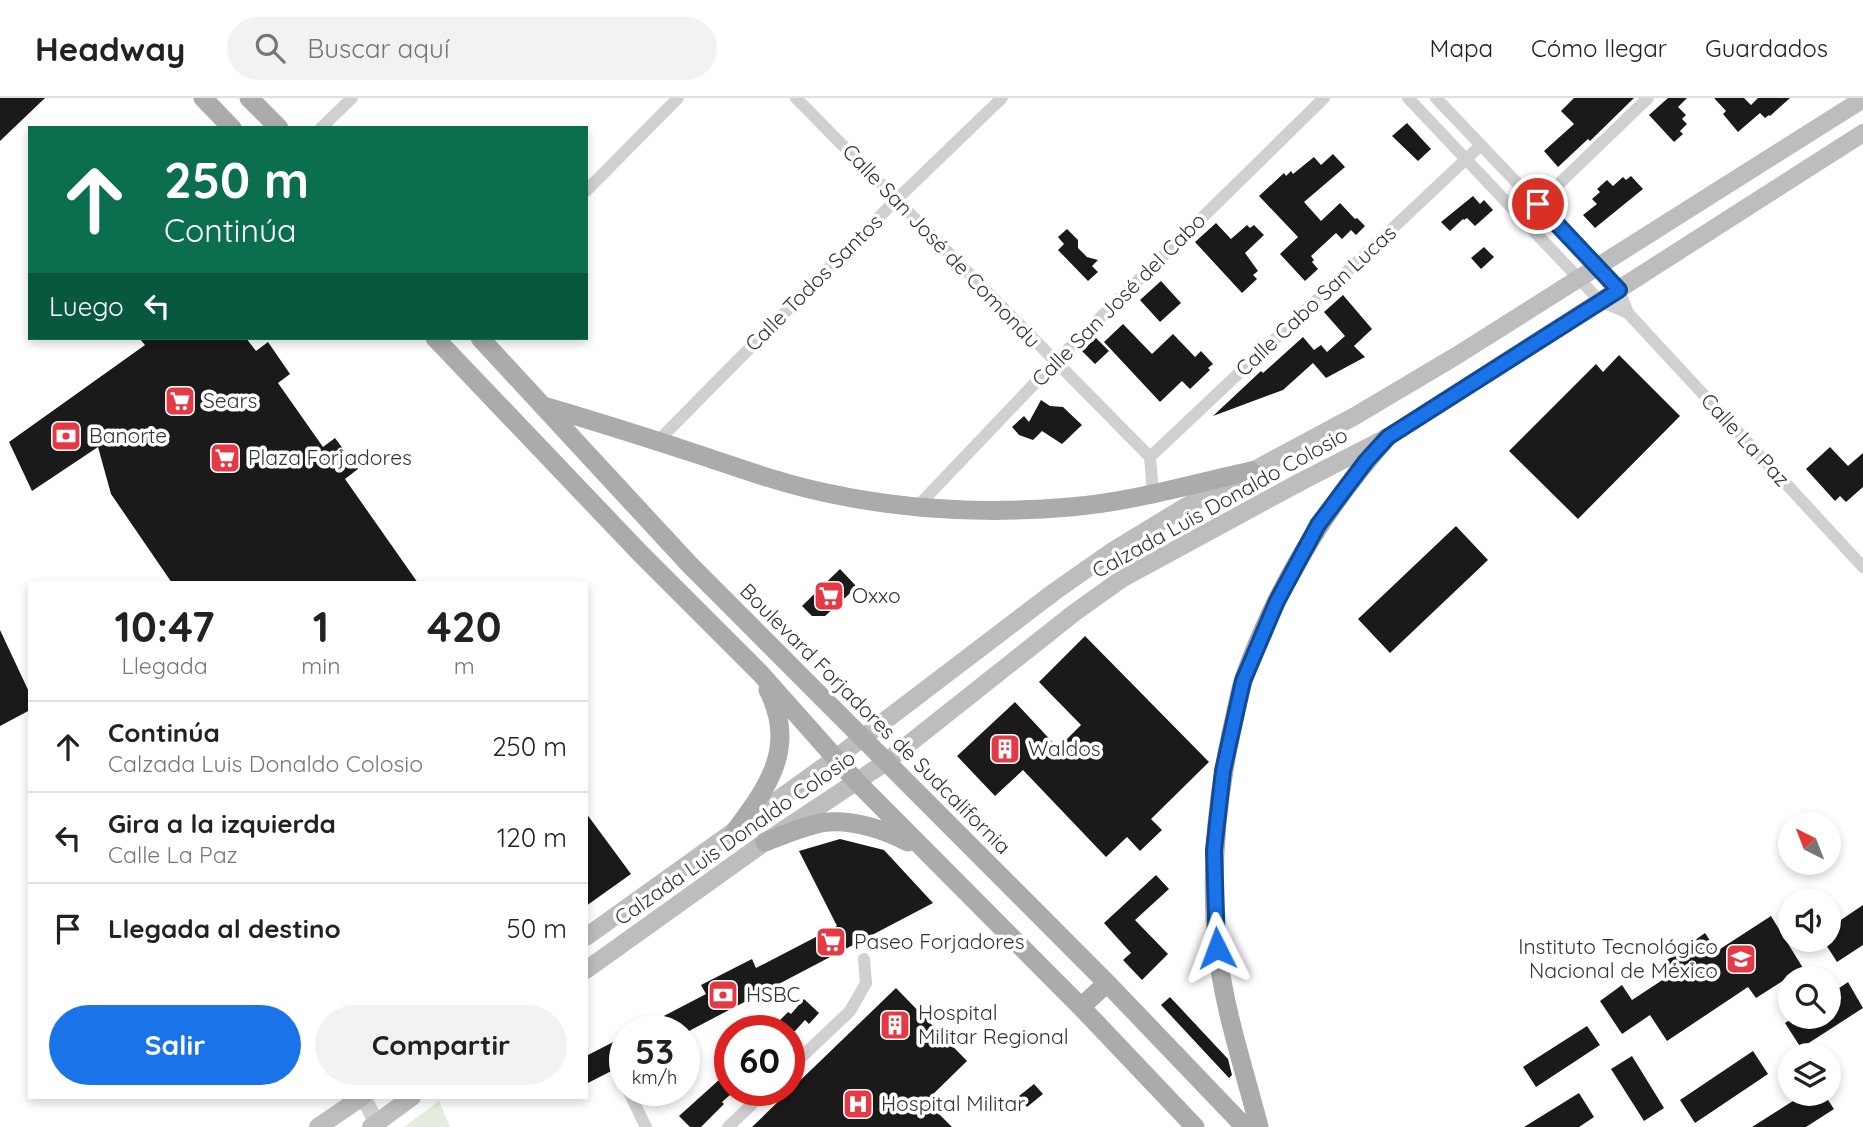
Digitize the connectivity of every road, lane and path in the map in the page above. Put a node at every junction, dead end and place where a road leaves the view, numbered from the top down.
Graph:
1 (203, 98) edge
2 (249, 98) edge
3 (352, 98) edge
4 (678, 98) edge
5 (796, 98) edge
6 (1002, 98) edge
7 (1324, 98) edge
8 (1408, 98) edge
9 (1436, 98) edge
10 (1648, 98) edge
11 (1863, 99) edge
12 (230, 126) edge
13 (277, 126) edge
14 (323, 126) edge
15 (1862, 134) edge
16 (1481, 145) junction
17 (1467, 158) junction
18 (588, 189) edge
19 (896, 200) junction
20 (1538, 204) junction
21 (1599, 268) junction
22 (1580, 279) junction
23 (1619, 290) junction
24 (1600, 302) junction
25 (1628, 313) junction
26 (437, 340) edge
27 (482, 340) edge
28 (1055, 362) junction
29 (542, 406) junction
30 (569, 435) junction
31 (1388, 437) junction
32 (658, 441) junction
33 (1150, 457) junction
34 (1251, 471) junction
35 (574, 482) junction
36 (1153, 493) junction
37 (918, 507) junction
38 (640, 553) junction
39 (689, 564) junction
40 (1863, 567) edge
41 (760, 673) junction
42 (862, 738) junction
43 (836, 758) junction
44 (886, 762) junction
45 (856, 781) junction
46 (735, 831) junction
47 (765, 842) junction
48 (925, 850) junction
49 (663, 882) junction
50 (652, 922) junction
51 (588, 936) edge
52 (864, 959) dead end
53 (588, 969) edge
54 (1107, 984) junction
55 (1081, 1007) junction
56 (805, 1054) edge
57 (361, 1099) edge
58 (364, 1099) edge
59 (410, 1099) edge
60 (636, 1106) edge
61 (750, 1106) edge
62 (339, 1121) edge
63 (376, 1126) edge
64 (318, 1127) edge
65 (646, 1127) edge
66 (728, 1127) edge
67 (1195, 1127) edge
68 (1245, 1127) edge
69 (1259, 1127) edge

1 - 12 main road
2 - 13 main road
3 - 14 street
4 - 18 street
5 - 19 street, Calle San José de Comondu
6 - 19 street, Calle Todos Santos
7 - 28 street, Calle San José del Cabo
8 - 17 street, Calle La Paz
9 - 16 street, Calle La Paz
10 - 20 street
11 - 21 main road, Calzada Luis Donaldo Colosio
15 - 23 main road, Calzada Luis Donaldo Colosio
16 - 17 street, Calle Cabo San Lucas
16 - 20 street, Calle La Paz
17 - 22 street, Calle La Paz
17 - 33 street, Calle Cabo San Lucas
19 - 28 street, Calle San José de Comondu
19 - 32 street, Calle Todos Santos
20 - 21 street, Calle La Paz
21 - 22 main road, Calzada Luis Donaldo Colosio
21 - 23 street, Calle La Paz
22 - 24 street, Calle La Paz
22 - 34 main road, Calzada Luis Donaldo Colosio
23 - 24 main road, Calzada Luis Donaldo Colosio
23 - 25 street, Calle La Paz
24 - 25 street, Calle La Paz
24 - 31 main road, Calzada Luis Donaldo Colosio
25 - 40 street, Calle La Paz
26 - 35 main road
27 - 29 main road, Boulevard Forjadores de Sudcalifornia
28 - 33 street, Calle San José de Comondu
28 - 37 street, Calle San José del Cabo
29 - 30 main road, Boulevard Forjadores de Sudcalifornia
29 - 32 main road
30 - 35 main road
30 - 39 main road, Boulevard Forjadores de Sudcalifornia
31 - 44 main road, Calzada Luis Donaldo Colosio
31 - 69 main road
32 - 37 main road
33 - 36 street
34 - 36 main road
34 - 42 main road, Calzada Luis Donaldo Colosio
35 - 38 main road
36 - 37 main road
38 - 39 main road
38 - 41 main road
39 - 42 main road, Boulevard Forjadores de Sudcalifornia
41 - 43 main road
41 - 46 main road
42 - 43 main road, Calzada Luis Donaldo Colosio
42 - 44 main road, Boulevard Forjadores de Sudcalifornia
43 - 45 main road
43 - 46 main road, Calzada Luis Donaldo Colosio
44 - 45 main road, Calzada Luis Donaldo Colosio
44 - 54 main road, Boulevard Forjadores de Sudcalifornia
45 - 47 main road, Calzada Luis Donaldo Colosio
45 - 48 main road
46 - 49 main road, Calzada Luis Donaldo Colosio
47 - 48 main road
47 - 50 main road, Calzada Luis Donaldo Colosio
48 - 55 main road
49 - 50 main road
49 - 51 main road, Calzada Luis Donaldo Colosio
50 - 53 main road, Calzada Luis Donaldo Colosio
52 - 56 street
54 - 55 main road
54 - 68 main road, Boulevard Forjadores de Sudcalifornia
55 - 67 main road
57 - 62 main road
58 - 63 street
59 - 63 main road
60 - 65 street
61 - 66 street
62 - 64 main road

